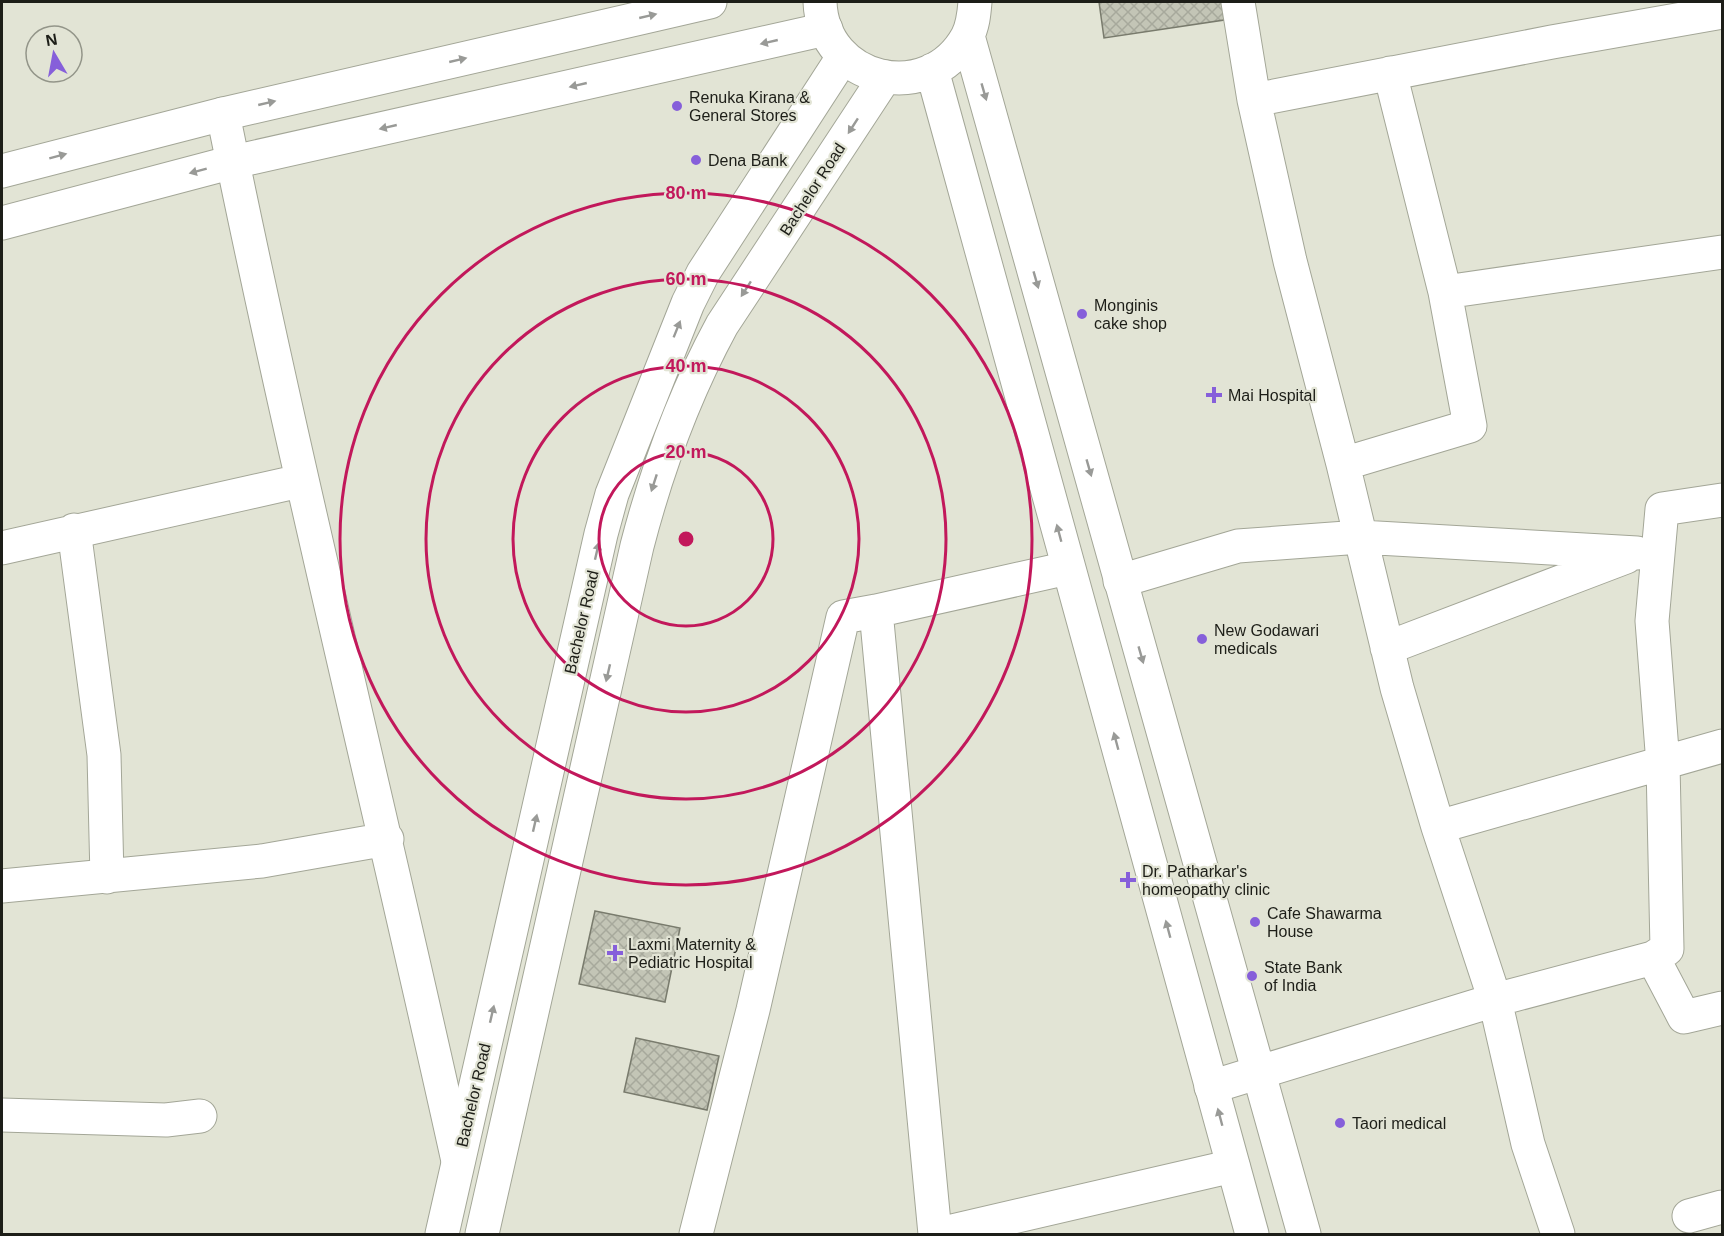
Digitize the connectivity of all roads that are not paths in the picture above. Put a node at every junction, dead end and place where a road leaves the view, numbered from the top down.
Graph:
1 (710, 2) edge
2 (975, 2) edge
3 (1238, 2) edge
4 (1722, 12) edge
5 (823, 15) edge
6 (968, 36) junction
7 (843, 57) junction
8 (932, 70) junction
9 (1390, 73) junction
10 (885, 77) junction
11 (1254, 100) junction
12 (223, 114) junction
13 (233, 162) junction
14 (2, 171) edge
15 (2, 223) edge
16 (1722, 252) edge
17 (1445, 292) junction
18 (1343, 464) junction
19 (300, 482) junction
20 (1722, 500) edge
21 (74, 530) junction
22 (1360, 537) junction
23 (2, 548) edge
24 (1648, 552) junction
25 (1068, 568) junction
26 (1120, 581) junction
27 (876, 611) junction
28 (1387, 648) junction
29 (1722, 746) edge
30 (1663, 764) junction
31 (1438, 827) junction
32 (387, 840) junction
33 (107, 877) junction
34 (2, 886) edge
35 (1653, 958) junction
36 (1495, 1000) junction
37 (1722, 1008) edge
38 (1258, 1073) junction
39 (1211, 1087) junction
40 (2, 1115) edge
41 (200, 1116) dead end
42 (458, 1161) junction
43 (1233, 1166) junction
44 (1722, 1207) edge
45 (1689, 1216) dead end
46 (442, 1234) edge
47 (482, 1234) edge
48 (696, 1234) edge
49 (937, 1234) edge
50 (1252, 1234) edge
51 (1304, 1234) edge
52 (1558, 1234) edge

12 -> 1 street
2 - 6 street
3 - 11 street
4 - 9 street
5 - 7 street
5 -> 13 street
6 - 8 street
6 -> 26 street
7 - 10 street
42 -> 7 street, Bachelor Road
8 - 10 street
25 -> 8 street
9 - 11 street
9 - 17 street
10 -> 47 street, Bachelor Road
11 - 18 street
12 - 13 street
14 -> 12 street
13 -> 15 street
13 - 19 street
16 - 17 street
17 - 18 street
18 - 22 street
19 - 21 street
19 - 32 street
20 - 24 street
21 - 23 street
21 - 33 street
22 - 24 street
22 - 26 street
22 - 28 street
24 - 28 street
24 - 30 street
25 - 27 street
39 -> 25 street
26 -> 38 street
27 - 48 street
27 - 49 street
28 - 31 street
29 - 30 street
30 - 31 street
30 - 35 street
31 - 36 street
32 - 33 street
32 - 42 street
33 - 34 street
35 - 36 street
35 - 37 street
36 - 38 street
36 - 52 street
38 - 39 street
38 - 51 street
43 -> 39 street
40 - 41 street
42 - 46 street, Bachelor Road
43 - 49 street
43 - 50 street
44 - 45 street

